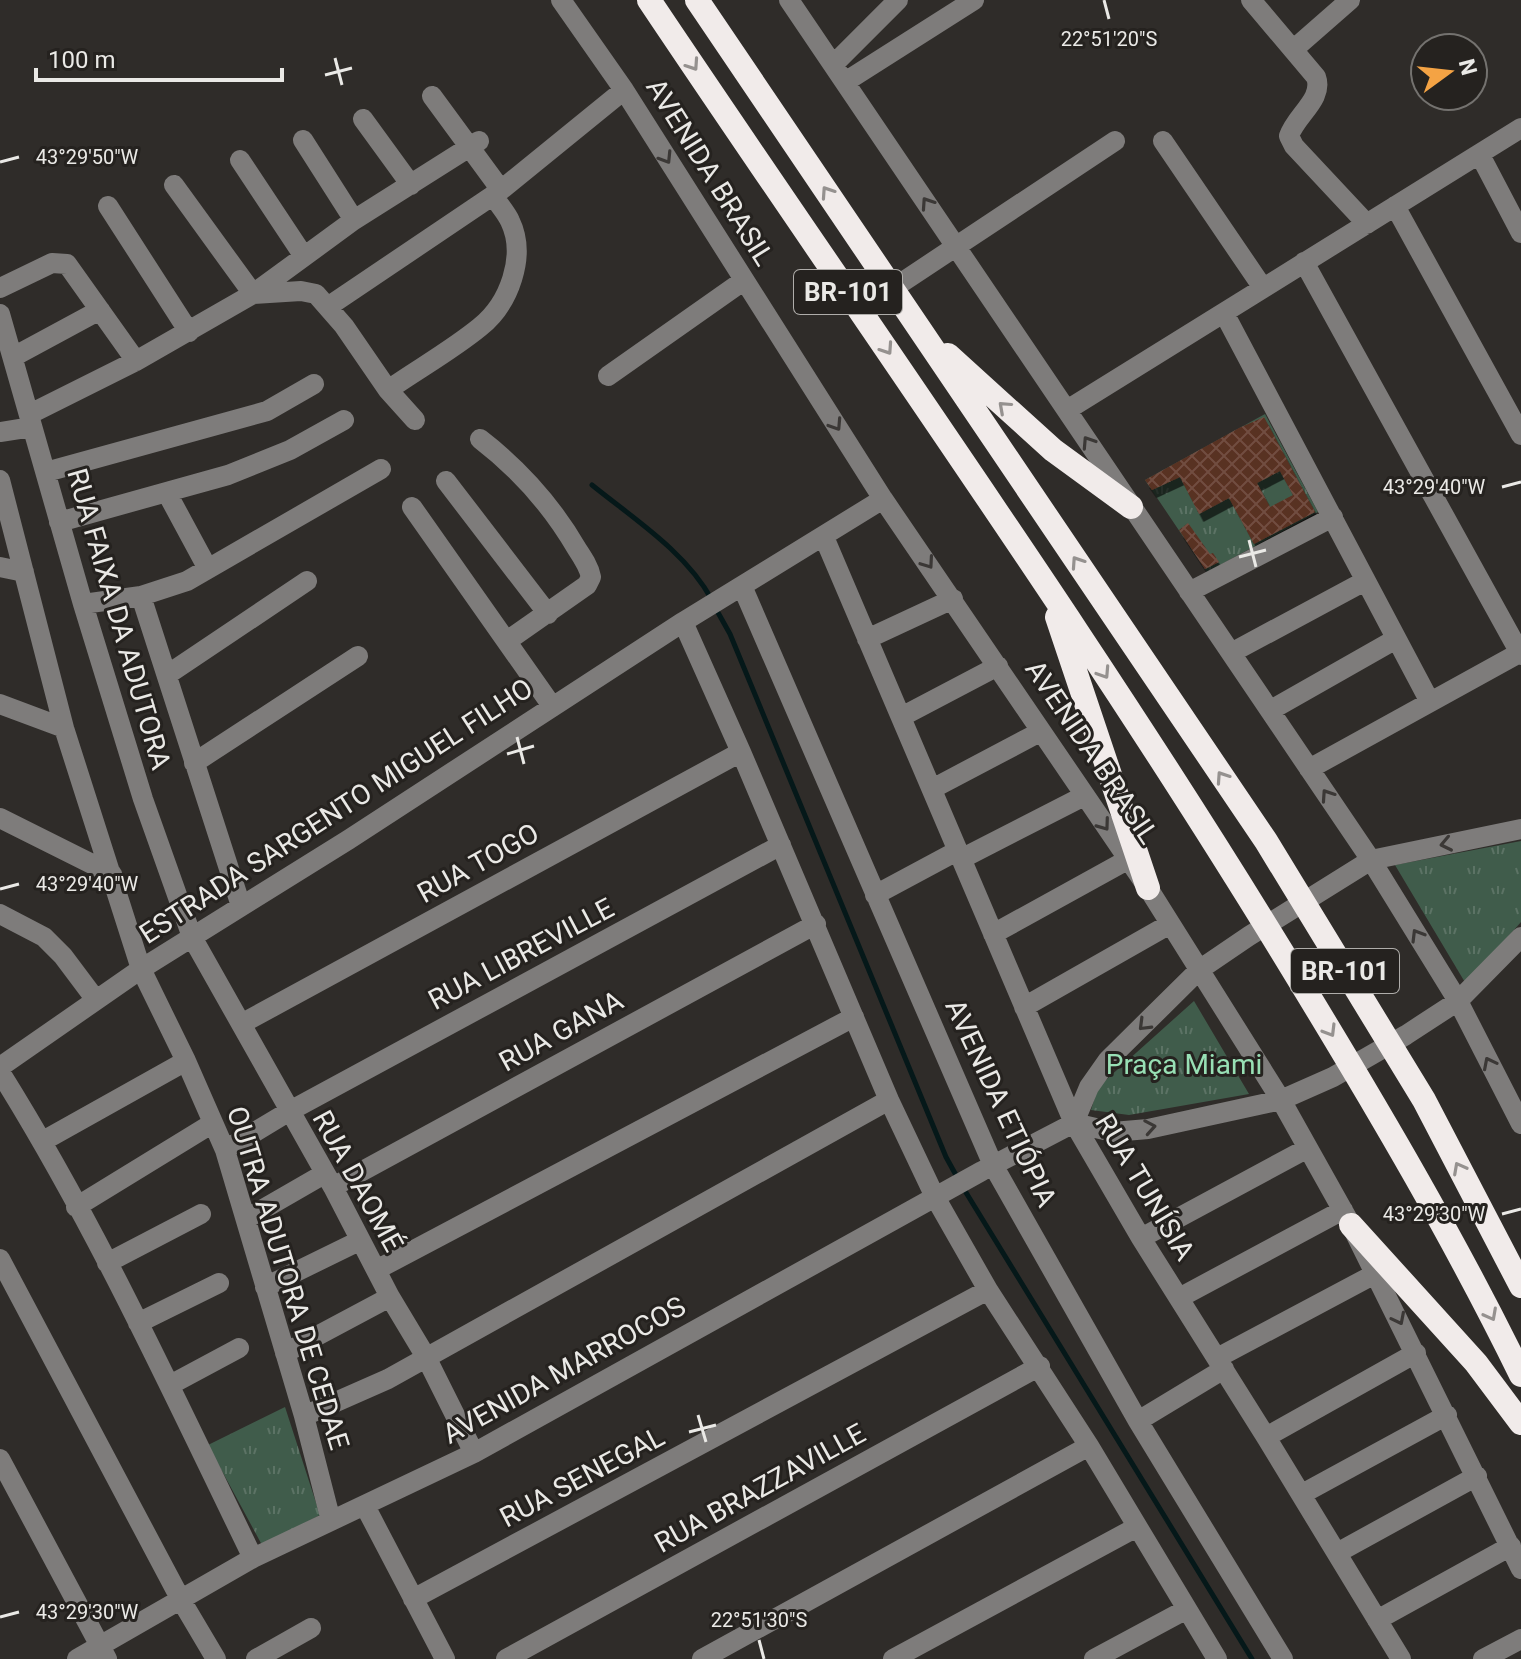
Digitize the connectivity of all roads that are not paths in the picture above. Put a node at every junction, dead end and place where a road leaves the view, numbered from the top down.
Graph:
1 (561, 0) edge
2 (649, 0) edge
3 (697, 0) edge
4 (789, 0) edge
5 (974, 0) edge
6 (1350, 0) edge
7 (888, 3) edge
8 (1263, 5) edge
9 (1294, 49) junction
10 (833, 65) junction
11 (845, 82) junction
12 (624, 90) junction
13 (432, 96) dead end
14 (363, 119) dead end
15 (1521, 128) edge
16 (303, 140) dead end
17 (1115, 141) dead end
18 (1163, 141) dead end
19 (475, 144) junction
20 (1480, 155) junction
21 (240, 160) dead end
22 (174, 185) dead end
23 (411, 185) junction
24 (497, 193) junction
25 (108, 206) dead end
26 (1395, 206) junction
27 (354, 220) junction
28 (1367, 224) junction
29 (1521, 233) edge
30 (955, 245) junction
31 (303, 255) junction
32 (1304, 262) junction
33 (743, 281) junction
34 (0, 288) edge
35 (1263, 288) junction
36 (892, 289) junction
37 (253, 294) junction
38 (329, 306) junction
39 (100, 310) junction
40 (1224, 313) junction
41 (0, 314) edge
42 (917, 327) junction
43 (189, 332) junction
44 (13, 357) junction
45 (136, 361) junction
46 (608, 376) dead end
47 (314, 384) dead end
48 (388, 390) junction
49 (1067, 410) junction
50 (31, 420) junction
51 (344, 420) dead end
52 (415, 420) dead end
53 (0, 432) edge
54 (1521, 435) edge
55 (480, 439) dead end
56 (381, 469) dead end
57 (46, 472) junction
58 (0, 480) edge
59 (446, 481) dead end
60 (167, 493) junction
61 (883, 499) junction
62 (412, 507) dead end
63 (1131, 507) junction
64 (1333, 517) junction
65 (59, 522) junction
66 (824, 537) junction
67 (0, 567) edge
68 (208, 569) junction
69 (24, 572) junction
70 (307, 581) dead end
71 (1365, 581) junction
72 (1047, 584) junction
73 (742, 586) junction
74 (1189, 592) junction
75 (141, 596) junction
76 (953, 599) junction
77 (83, 604) junction
78 (548, 614) junction
79 (683, 622) junction
80 (867, 639) junction
81 (1396, 639) junction
82 (507, 641) junction
83 (1231, 653) junction
84 (1521, 653) edge
85 (358, 656) dead end
86 (998, 666) junction
87 (167, 675) junction
88 (1430, 702) junction
89 (0, 704) edge
90 (552, 706) junction
91 (1271, 710) junction
92 (901, 717) junction
93 (64, 728) junction
94 (1040, 732) junction
95 (741, 752) junction
96 (194, 763) junction
97 (1309, 769) junction
98 (932, 789) junction
99 (1084, 796) junction
100 (0, 818) edge
101 (1521, 829) edge
102 (781, 845) junction
103 (959, 855) junction
104 (1129, 859) junction
105 (1371, 860) junction
106 (112, 874) junction
107 (1148, 888) junction
108 (875, 895) junction
109 (241, 906) junction
110 (0, 914) edge
111 (816, 924) junction
112 (1170, 924) junction
113 (993, 934) junction
114 (192, 937) junction
115 (1521, 937) edge
116 (141, 969) junction
117 (1199, 970) junction
118 (96, 1000) junction
119 (1458, 1001) junction
120 (1024, 1007) junction
121 (854, 1017) junction
122 (241, 1024) junction
123 (186, 1061) junction
124 (0, 1069) edge
125 (889, 1100) junction
126 (1281, 1100) junction
127 (1516, 1102) edge
128 (288, 1112) junction
129 (213, 1123) junction
130 (1074, 1123) junction
131 (1521, 1124) edge
132 (43, 1141) junction
133 (1308, 1148) junction
134 (225, 1150) junction
135 (988, 1168) junction
136 (328, 1181) junction
137 (941, 1194) junction
138 (76, 1207) junction
139 (201, 1214) dead end
140 (1347, 1217) junction
141 (246, 1219) junction
142 (1141, 1238) junction
143 (359, 1241) junction
144 (0, 1259) edge
145 (107, 1263) junction
146 (376, 1270) junction
147 (1375, 1274) junction
148 (219, 1283) dead end
149 (1521, 1286) edge
150 (265, 1287) junction
151 (988, 1290) junction
152 (390, 1297) junction
153 (1179, 1298) junction
154 (138, 1323) junction
155 (239, 1348) dead end
156 (285, 1353) junction
157 (1416, 1353) junction
158 (426, 1357) junction
159 (1220, 1364) junction
160 (1040, 1366) junction
161 (1521, 1375) edge
162 (170, 1385) junction
163 (1447, 1415) junction
164 (304, 1416) junction
165 (1138, 1421) junction
166 (1521, 1423) edge
167 (1266, 1437) junction
168 (1089, 1446) junction
169 (474, 1453) junction
170 (0, 1459) edge
171 (1477, 1476) junction
172 (1302, 1494) junction
173 (365, 1506) junction
174 (331, 1521) junction
175 (1137, 1527) junction
176 (1511, 1546) junction
177 (1337, 1553) junction
178 (253, 1558) junction
179 (1521, 1569) edge
180 (413, 1599) junction
181 (181, 1600) junction
182 (1187, 1609) junction
183 (1377, 1620) junction
184 (311, 1628) dead end
185 (1521, 1639) edge
186 (104, 1652) edge
187 (77, 1659) edge
188 (216, 1659) edge
189 (256, 1659) edge
190 (445, 1659) edge
191 (506, 1659) edge
192 (702, 1659) edge
193 (893, 1659) edge
194 (1094, 1659) edge
195 (1217, 1659) edge
196 (1283, 1659) edge
197 (1401, 1659) edge
198 (1483, 1659) edge

1 - 12 street, AVENIDA BRASIL
2 -> 72 highway, AVENIDA BRASIL / BR-101
36 -> 3 highway, BR-101
4 - 10 street
5 - 11 street
6 - 9 street
7 - 10 street
8 - 9 street
9 - 28 street
10 - 11 street
30 -> 11 street
12 - 24 street
12 -> 33 street, AVENIDA BRASIL
13 - 19 street
14 - 23 street
15 - 20 street
16 - 27 street
17 - 30 street
18 - 35 street
19 - 23 street
19 - 24 street
20 - 26 street
20 - 29 street
21 - 31 street
22 - 37 street
23 - 27 street
24 - 38 street
24 - 48 street
25 - 43 street
26 - 28 street
26 - 54 street
27 - 31 street
28 - 32 street
30 - 36 street
30 - 49 street
31 - 37 street
32 - 35 street
32 - 84 street
33 - 46 street
33 -> 61 street, AVENIDA BRASIL
34 - 39 street
35 - 40 street
36 - 42 highway, BR-101
37 - 38 street
37 - 43 street
38 - 48 street
39 - 44 street
39 - 45 street
40 - 49 street
40 - 64 street
41 - 44 street, RUA FAIXA DA ADUTORA
63 -> 42 highway
149 -> 42 highway, BR-101
43 - 45 street
44 - 50 street, RUA FAIXA DA ADUTORA
45 - 50 street
47 - 57 street
48 - 52 street
63 -> 49 street
50 - 53 street
50 - 57 street, RUA FAIXA DA ADUTORA
51 - 60 street
55 - 78 street
56 - 68 street
57 - 65 street, RUA FAIXA DA ADUTORA
58 - 69 street
59 - 78 street
60 - 65 street
60 - 68 street
61 - 66 street
61 -> 76 street, AVENIDA BRASIL
62 - 82 street
63 - 74 street
64 - 71 street
64 - 74 street
65 - 77 street, RUA FAIXA DA ADUTORA
66 - 73 street
66 - 80 street, RUA TUNÍSIA
67 - 69 street
68 - 75 street
69 - 93 street
70 - 87 street
71 - 81 street
71 - 83 street
72 - 107 highway
72 -> 161 highway, AVENIDA BRASIL / BR-101
73 - 79 street, ESTRADA SARGENTO MIGUEL FILHO
73 - 108 street, AVENIDA ETIÓPIA
74 - 83 street
75 - 77 street
75 - 87 street
76 - 80 street
76 - 86 street, AVENIDA BRASIL
77 - 114 street, RUA FAIXA DA ADUTORA
78 - 82 street
79 - 90 street, ESTRADA SARGENTO MIGUEL FILHO
79 - 95 street
80 - 92 street, RUA TUNÍSIA
81 - 88 street
81 - 91 street
82 - 90 street
83 - 91 street
84 - 88 street
85 - 96 street
86 - 92 street
86 - 94 street, AVENIDA BRASIL
87 - 96 street
88 - 97 street
89 - 93 street
90 - 109 street, ESTRADA SARGENTO MIGUEL FILHO
91 - 97 street
92 - 98 street, RUA TUNÍSIA
93 - 106 street
94 - 98 street
94 - 99 street, AVENIDA BRASIL
95 - 102 street
95 - 122 street, RUA TOGO
96 - 109 street
105 -> 97 street
98 - 103 street, RUA TUNÍSIA
99 - 103 street
99 -> 104 street, AVENIDA BRASIL
100 - 106 street
101 -> 105 street
102 - 111 street
102 - 128 street, RUA LIBREVILLE
103 - 108 street
103 - 113 street, RUA TUNÍSIA
104 - 107 street, AVENIDA BRASIL
104 - 113 street
105 - 117 street
119 -> 105 street
106 - 116 street
107 - 112 street, AVENIDA BRASIL
108 - 135 street, AVENIDA ETIÓPIA
109 - 114 street, ESTRADA SARGENTO MIGUEL FILHO
110 - 118 street
111 - 121 street
111 - 136 street, RUA GANA
112 - 117 street, AVENIDA BRASIL
112 - 120 street
113 - 120 street, RUA TUNÍSIA
114 - 116 street, ESTRADA SARGENTO MIGUEL FILHO
114 - 122 street, RUA DAOMÉ
115 - 119 street
116 - 118 street, ESTRADA SARGENTO MIGUEL FILHO
116 - 123 street, OUTRA ADUTORA DE CEDAE
117 - 126 street, AVENIDA BRASIL
117 -> 130 street
118 - 124 street, ESTRADA SARGENTO MIGUEL FILHO
119 - 126 street
127 -> 119 street
120 - 130 street, RUA TUNÍSIA
121 - 125 street
121 - 146 street
122 - 128 street, RUA DAOMÉ
123 - 129 street, OUTRA ADUTORA DE CEDAE
123 - 132 street
124 - 132 street
125 - 137 street
125 - 158 street
130 -> 126 street
126 - 133 street, AVENIDA BRASIL
127 - 131 street
128 - 134 street, RUA LIBREVILLE
128 - 136 street, RUA DAOMÉ
129 - 134 street, OUTRA ADUTORA DE CEDAE
129 - 138 street
130 - 135 street, AVENIDA MARROCOS
130 - 142 street, RUA TUNÍSIA
132 - 138 street
133 - 140 street, AVENIDA BRASIL
133 - 142 street
134 - 141 street, OUTRA ADUTORA DE CEDAE
135 - 137 street, AVENIDA MARROCOS
135 - 165 street, AVENIDA ETIÓPIA
136 - 141 street, RUA GANA
136 - 143 street, RUA DAOMÉ
137 - 151 street
137 - 169 street, AVENIDA MARROCOS
138 - 145 street
139 - 145 street
140 - 147 street, AVENIDA BRASIL
140 - 153 street
140 - 166 highway
141 - 150 street, OUTRA ADUTORA DE CEDAE
142 - 153 street, RUA TUNÍSIA
143 - 146 street, RUA DAOMÉ
143 - 150 street
144 - 181 street
145 - 154 street
146 - 152 street, RUA DAOMÉ
147 -> 157 street, AVENIDA BRASIL
147 - 159 street
148 - 154 street
150 - 156 street, OUTRA ADUTORA DE CEDAE
151 - 160 street
151 - 180 street, RUA SENEGAL
152 - 156 street
152 - 158 street, RUA DAOMÉ
153 - 159 street, RUA TUNÍSIA
154 - 162 street
155 - 162 street
156 - 164 street, OUTRA ADUTORA DE CEDAE
157 - 163 street, AVENIDA BRASIL
157 - 167 street
158 - 164 street
158 - 169 street, RUA DAOMÉ
159 - 165 street
159 - 167 street, RUA TUNÍSIA
160 - 168 street
160 - 191 street, RUA BRAZZAVILLE
162 - 178 street
163 - 171 street, AVENIDA BRASIL
163 - 172 street
164 - 174 street, OUTRA ADUTORA DE CEDAE
165 - 196 street, AVENIDA ETIÓPIA
167 - 172 street, RUA TUNÍSIA
168 - 175 street
168 - 192 street
169 - 173 street, AVENIDA MARROCOS
170 - 186 street
171 - 176 street, AVENIDA BRASIL
171 - 177 street
172 - 177 street, RUA TUNÍSIA
173 - 174 street, AVENIDA MARROCOS
173 - 180 street
174 - 178 street, AVENIDA MARROCOS
175 - 182 street
175 - 193 street
176 - 179 street, AVENIDA BRASIL
176 - 183 street
177 - 183 street, RUA TUNÍSIA
178 - 181 street, AVENIDA MARROCOS
180 - 190 street
181 - 186 street, AVENIDA MARROCOS
181 - 188 street
182 - 194 street
182 - 195 street
183 - 197 street, RUA TUNÍSIA
184 - 189 street
185 - 198 street
186 - 187 street, AVENIDA MARROCOS

